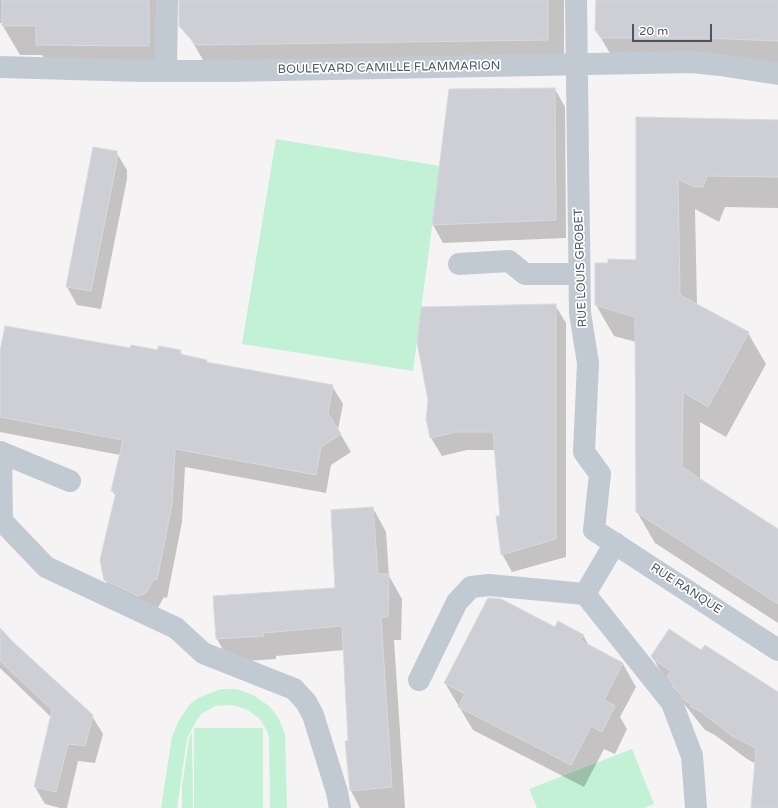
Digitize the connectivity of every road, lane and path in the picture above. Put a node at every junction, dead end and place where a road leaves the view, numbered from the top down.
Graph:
1 (167, 0) edge
2 (576, 0) edge
3 (576, 65) junction
4 (0, 67) edge
5 (166, 71) junction
6 (778, 74) edge
7 (459, 264) dead end
8 (579, 274) junction
9 (0, 452) edge
10 (70, 480) dead end
11 (594, 530) joint
12 (615, 543) junction
13 (585, 594) junction
14 (778, 650) edge
15 (419, 680) dead end
16 (340, 808) edge
17 (696, 808) edge

1 - 5 street
2 - 3 street, RUE LOUIS GROBET
3 - 5 street, BOULEVARD CAMILLE FLAMMARION
3 - 6 street, BOULEVARD CAMILLE FLAMMARION
3 - 8 street, RUE LOUIS GROBET
4 - 5 street, BOULEVARD CAMILLE FLAMMARION
7 - 8 street
8 - 11 street, RUE LOUIS GROBET
9 - 10 street
9 - 16 street
11 - 12 street, RUE RANQUE
12 - 13 street
12 - 14 street, RUE RANQUE
13 - 15 street
13 - 17 street

